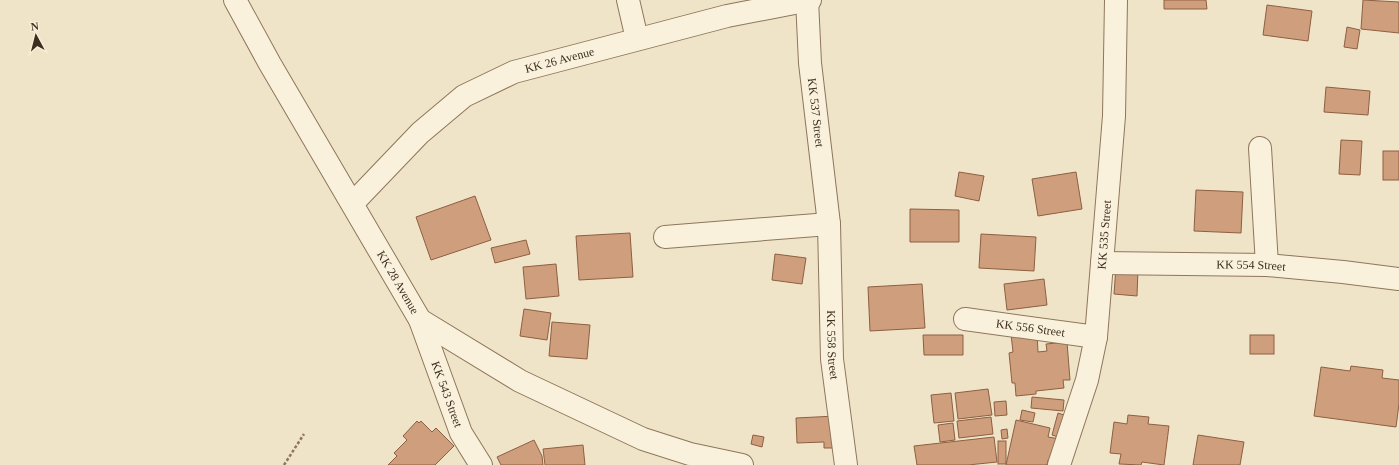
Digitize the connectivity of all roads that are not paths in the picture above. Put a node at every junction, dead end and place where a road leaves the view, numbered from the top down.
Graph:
1 (628, 0) edge
2 (808, 0) edge
3 (1116, 0) edge
4 (243, 2) edge
5 (637, 39) junction
6 (1260, 148) dead end
7 (353, 204) junction
8 (829, 224) junction
9 (665, 237) dead end
10 (1102, 263) junction
11 (1267, 265) junction
12 (1399, 280) edge
13 (965, 319) dead end
14 (420, 320) junction
15 (1096, 338) junction
16 (481, 465) edge
17 (742, 465) edge
18 (846, 465) edge
19 (1059, 465) edge

1 - 5 street
2 - 5 street, KK 26 Avenue
2 - 8 street, KK 537 Street
3 - 10 street, KK 535 Street
4 - 7 street, KK 28 Avenue
5 - 7 street, KK 26 Avenue
6 - 11 street
7 - 14 street, KK 28 Avenue
8 - 9 street
8 - 18 street, KK 558 Street
10 - 11 street, KK 554 Street
10 - 15 street, KK 535 Street
11 - 12 street, KK 554 Street
13 - 15 street, KK 556 Street
14 - 16 street, KK 543 Street
14 - 17 street, KK 28 Avenue
15 - 19 street, KK 535 Street

